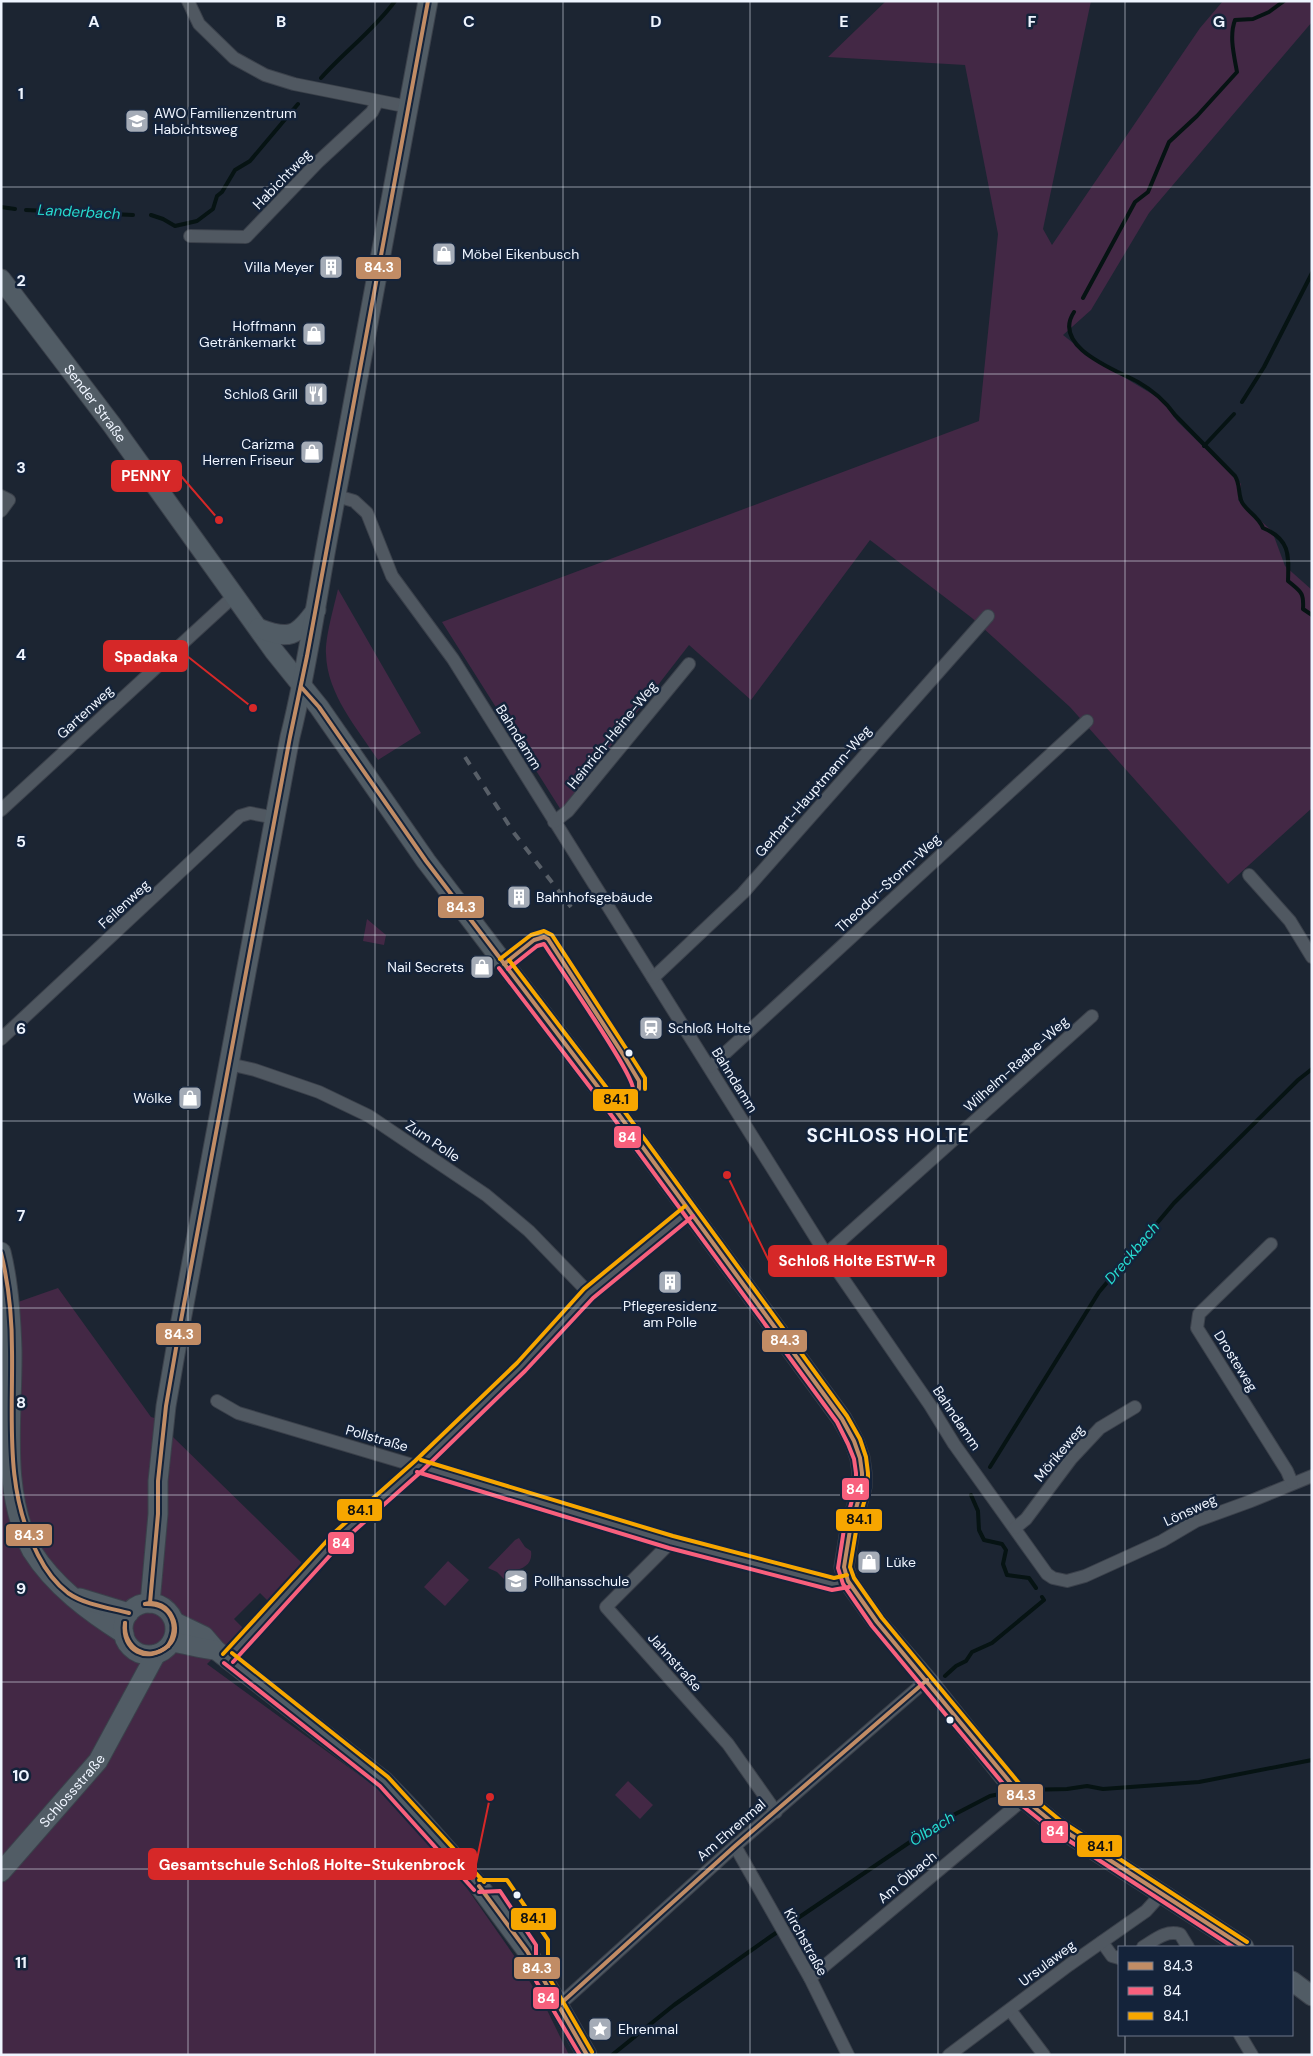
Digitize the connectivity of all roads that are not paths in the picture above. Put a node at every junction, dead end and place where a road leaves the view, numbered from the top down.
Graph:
1 (188, 1) edge
2 (428, 1) edge
3 (377, 102) junction
4 (409, 108) junction
5 (190, 236) dead end
6 (1, 278) edge
7 (1, 496) edge
8 (337, 496) junction
9 (1, 511) edge
10 (234, 596) junction
11 (317, 609) junction
12 (988, 616) dead end
13 (258, 628) junction
14 (689, 664) dead end
15 (302, 688) junction
16 (1087, 721) dead end
17 (1, 810) edge
18 (276, 818) junction
19 (554, 822) junction
20 (1249, 874) dead end
21 (1312, 957) edge
22 (653, 978) junction
23 (1092, 1016) dead end
24 (1, 1039) edge
25 (229, 1064) junction
26 (710, 1067) junction
27 (689, 1211) junction
28 (1271, 1244) dead end
29 (1, 1252) edge
30 (826, 1254) junction
31 (590, 1293) junction
32 (216, 1402) dead end
33 (1135, 1407) dead end
34 (419, 1466) junction
35 (1312, 1476) edge
36 (1292, 1483) junction
37 (1015, 1528) junction
38 (671, 1542) junction
39 (1083, 1577) joint
40 (848, 1581) junction
41 (70, 1594) junction
42 (156, 1605) junction
43 (129, 1613) junction
44 (174, 1622) junction
45 (124, 1634) junction
46 (172, 1642) junction
47 (136, 1651) junction
48 (156, 1654) junction
49 (222, 1654) junction
50 (927, 1680) junction
51 (131, 1702) junction
52 (1022, 1797) junction
53 (776, 1812) junction
54 (735, 1846) junction
55 (1, 1872) edge
56 (1160, 1892) junction
57 (1102, 1942) junction
58 (1145, 1946) edge
59 (1187, 1946) edge
60 (1242, 1946) edge
61 (1118, 1958) edge
62 (810, 1978) junction
63 (1293, 1981) edge
64 (1312, 1996) edge
65 (558, 2006) junction
66 (1010, 2010) junction
67 (1241, 2036) edge
68 (587, 2055) edge
69 (848, 2055) edge
70 (949, 2055) edge
71 (1044, 2055) edge
72 (1252, 2055) edge

1 - 3 street
2 - 4 street
3 - 4 street
3 - 5 street, Habichtweg
4 - 8 street
6 - 10 street, Sender Straße
7 - 9 street
8 - 11 street
8 - 19 street, Bahndamm
10 - 13 street, Sender Straße
10 - 17 street, Gartenweg
11 - 13 street
11 - 15 street
12 - 22 street, Gerhart-Hauptmann-Weg
13 - 15 street, Sender Straße
14 - 19 street, Heinrich-Heine-Weg
15 - 18 street
15 - 27 street, Sender Straße
16 - 26 street, Theodor-Storm-Weg
18 - 24 street, Feilenweg
18 - 25 street
19 - 22 street, Bahndamm
20 - 21 street
22 - 26 street, Bahndamm
23 - 30 street, Wilhelm-Raabe-Weg
25 - 31 street, Zum Polle
25 - 42 street
26 - 30 street, Bahndamm
27 - 31 street
27 - 40 street, Sender Straße
28 - 36 street, Drosteweg
29 - 41 street
30 - 37 street, Bahndamm
31 - 34 street
32 - 34 street, Pollstraße
33 - 37 street, Mörikeweg
34 - 38 street, Pollstraße
34 - 49 street
35 - 36 street, Lönsweg
36 - 39 street, Lönsweg
37 - 39 street, Bahndamm
38 - 40 street, Pollstraße
38 - 53 street, Jahnstraße
40 - 50 street
41 - 43 street
41 - 45 street
42 - 43 street
42 - 44 street
43 - 45 street
44 - 46 street
44 - 49 street
45 - 47 street
46 - 48 street
46 - 49 street
47 - 48 street
47 - 51 street, Schlossstraße
48 - 51 street, Schlossstraße
49 - 65 street
50 - 52 street
50 - 53 street, Am Ehrenmal
51 - 55 street, Schlossstraße
52 - 56 street
52 - 62 street, Am Ölbach
53 - 54 street, Am Ehrenmal
54 - 62 street, Kirchstraße
54 - 65 street, Am Ehrenmal
56 - 57 street, Ursulaweg
56 - 60 street
57 - 61 street
57 - 66 street, Ursulaweg
58 - 59 street
62 - 69 street, Kirchstraße
63 - 64 street
65 - 68 street
66 - 70 street, Ursulaweg
66 - 71 street
67 - 72 street

